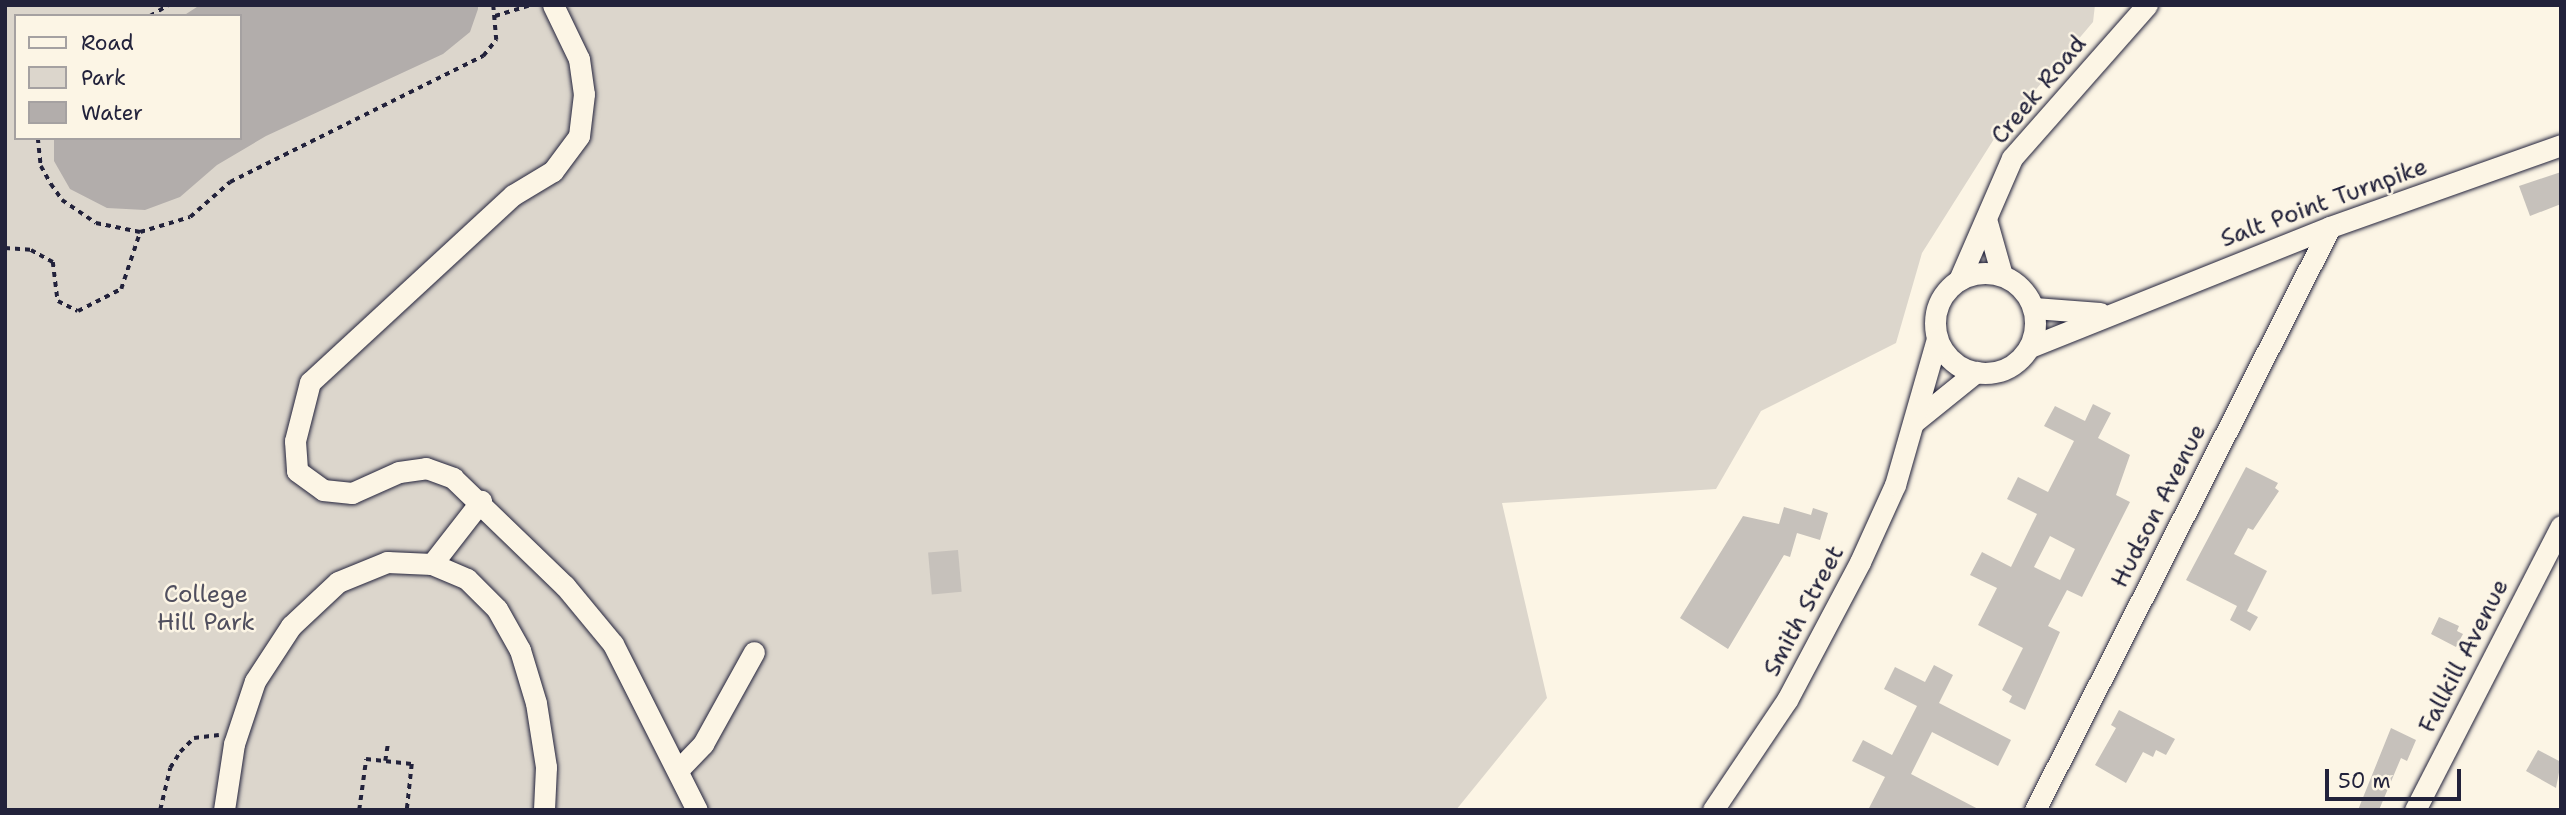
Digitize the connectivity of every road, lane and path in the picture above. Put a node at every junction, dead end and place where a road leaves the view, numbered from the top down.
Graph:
1 (493, 5) edge
2 (530, 5) edge
3 (553, 5) edge
4 (2147, 5) edge
5 (495, 16) junction
6 (38, 140) edge
7 (2561, 145) edge
8 (1986, 219) junction
9 (2330, 227) junction
10 (140, 232) junction
11 (5, 248) edge
12 (2002, 275) junction
13 (1959, 280) junction
14 (2034, 309) junction
15 (2106, 313) junction
16 (1937, 339) junction
17 (2030, 347) junction
18 (1976, 372) junction
19 (1914, 422) junction
20 (481, 501) junction
21 (2561, 526) edge
22 (432, 564) junction
23 (754, 652) dead end
24 (237, 735) junction
25 (388, 743) dead end
26 (385, 761) junction
27 (679, 769) junction
28 (160, 810) edge
29 (224, 810) edge
30 (359, 810) edge
31 (407, 810) edge
32 (544, 810) edge
33 (697, 810) edge
34 (1713, 810) edge
35 (2035, 810) edge
36 (2414, 810) edge

1 - 5 path
2 - 5 path
3 - 20 street
4 - 8 street, Creek Road
5 - 10 path
6 - 10 path
7 - 9 street, Salt Point Turnpike
8 - 12 street
8 - 13 street, Creek Road
9 - 15 street, Salt Point Turnpike
9 - 35 street, Hudson Avenue
10 - 11 path
12 - 13 street
12 - 14 street
13 - 16 street
14 - 15 street, Salt Point Turnpike
14 - 17 street
15 - 17 street, Salt Point Turnpike
16 - 18 street
16 - 19 street, Smith Street
17 - 18 street
18 - 19 street
19 - 34 street, Smith Street
20 - 22 street
20 - 27 street
21 - 36 street, Fallkill Avenue
22 - 24 street
22 - 32 street
23 - 27 street
24 - 28 path
24 - 29 street
25 - 26 path
26 - 30 path
26 - 31 path
27 - 33 street

